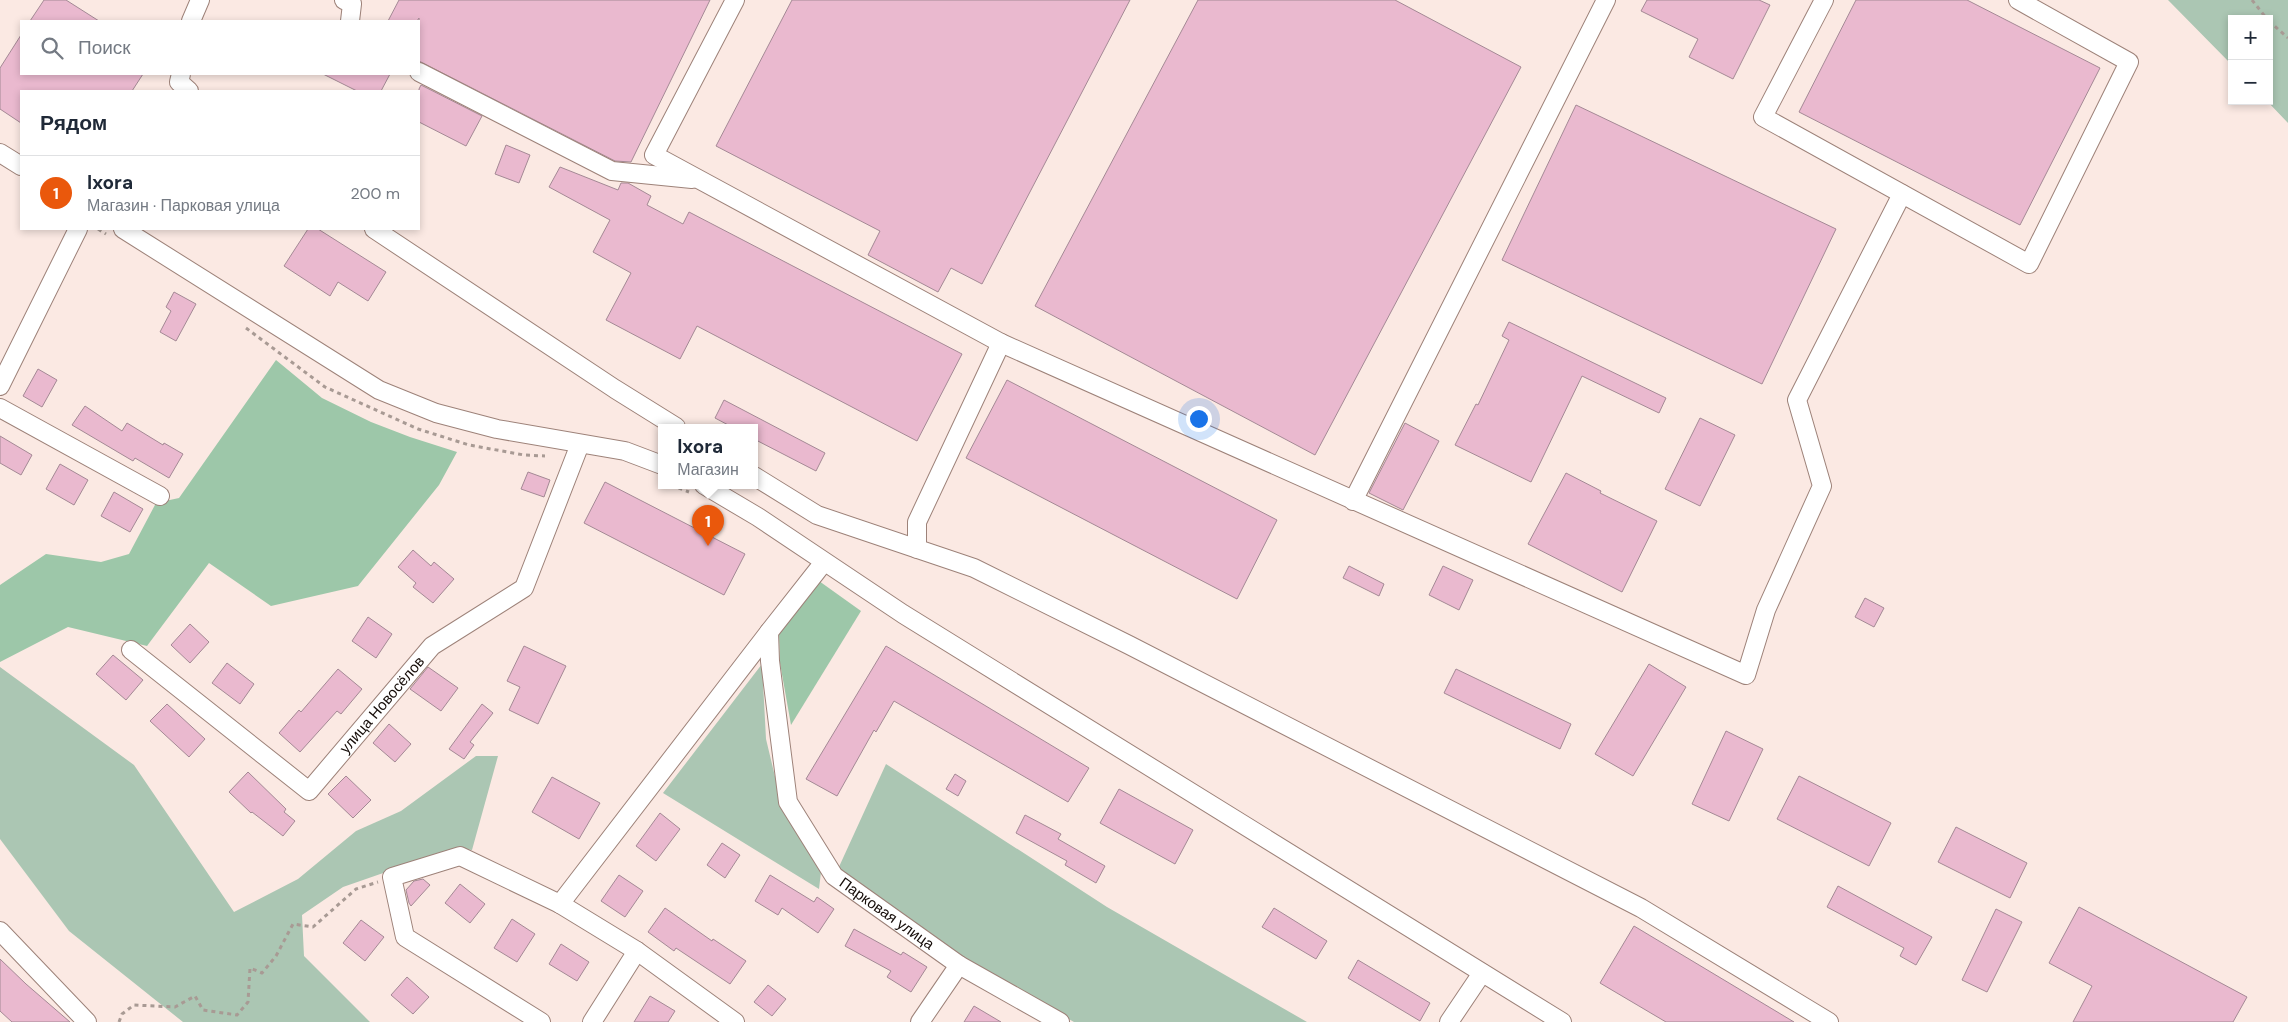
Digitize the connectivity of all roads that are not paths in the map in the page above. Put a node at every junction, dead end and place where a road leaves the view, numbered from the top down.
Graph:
1 (200, 0) edge
2 (735, 0) edge
3 (1606, 0) edge
4 (1824, 0) edge
5 (2018, 0) edge
6 (191, 20) edge
7 (420, 73) edge
8 (181, 75) edge
9 (188, 90) edge
10 (0, 153) edge
11 (20, 165) edge
12 (700, 180) junction
13 (1902, 194) junction
14 (78, 230) edge
15 (125, 230) edge
16 (376, 230) edge
17 (1001, 343) junction
18 (0, 386) edge
19 (0, 408) edge
20 (671, 424) edge
21 (580, 444) junction
22 (658, 463) edge
23 (758, 479) edge
24 (711, 489) edge
25 (160, 496) dead end
26 (1353, 502) junction
27 (917, 550) junction
28 (824, 562) junction
29 (769, 632) junction
30 (131, 650) dead end
31 (560, 904) junction
32 (0, 931) edge
33 (637, 951) junction
34 (959, 964) junction
35 (1482, 972) junction
36 (87, 1022) edge
37 (541, 1022) edge
38 (592, 1022) edge
39 (735, 1022) edge
40 (920, 1022) edge
41 (1060, 1022) edge
42 (1449, 1022) edge
43 (1562, 1022) edge
44 (1829, 1022) edge

1 - 6 street
2 - 12 street
3 - 26 street
4 - 13 street
5 - 13 street
7 - 12 street
8 - 9 street
10 - 11 street
12 - 17 street
13 - 26 street
14 - 18 street
15 - 21 street
16 - 20 street
17 - 26 street
17 - 27 street
19 - 25 street
21 - 22 street
21 - 30 street, улица Новосёлов
23 - 27 street
24 - 28 street
27 - 44 street
28 - 29 street
28 - 35 street
29 - 31 street
29 - 34 street, Парковая улица
31 - 33 street
31 - 37 street
32 - 36 street
33 - 38 street
33 - 39 street
34 - 40 street
34 - 41 street, Парковая улица
35 - 42 street
35 - 43 street

